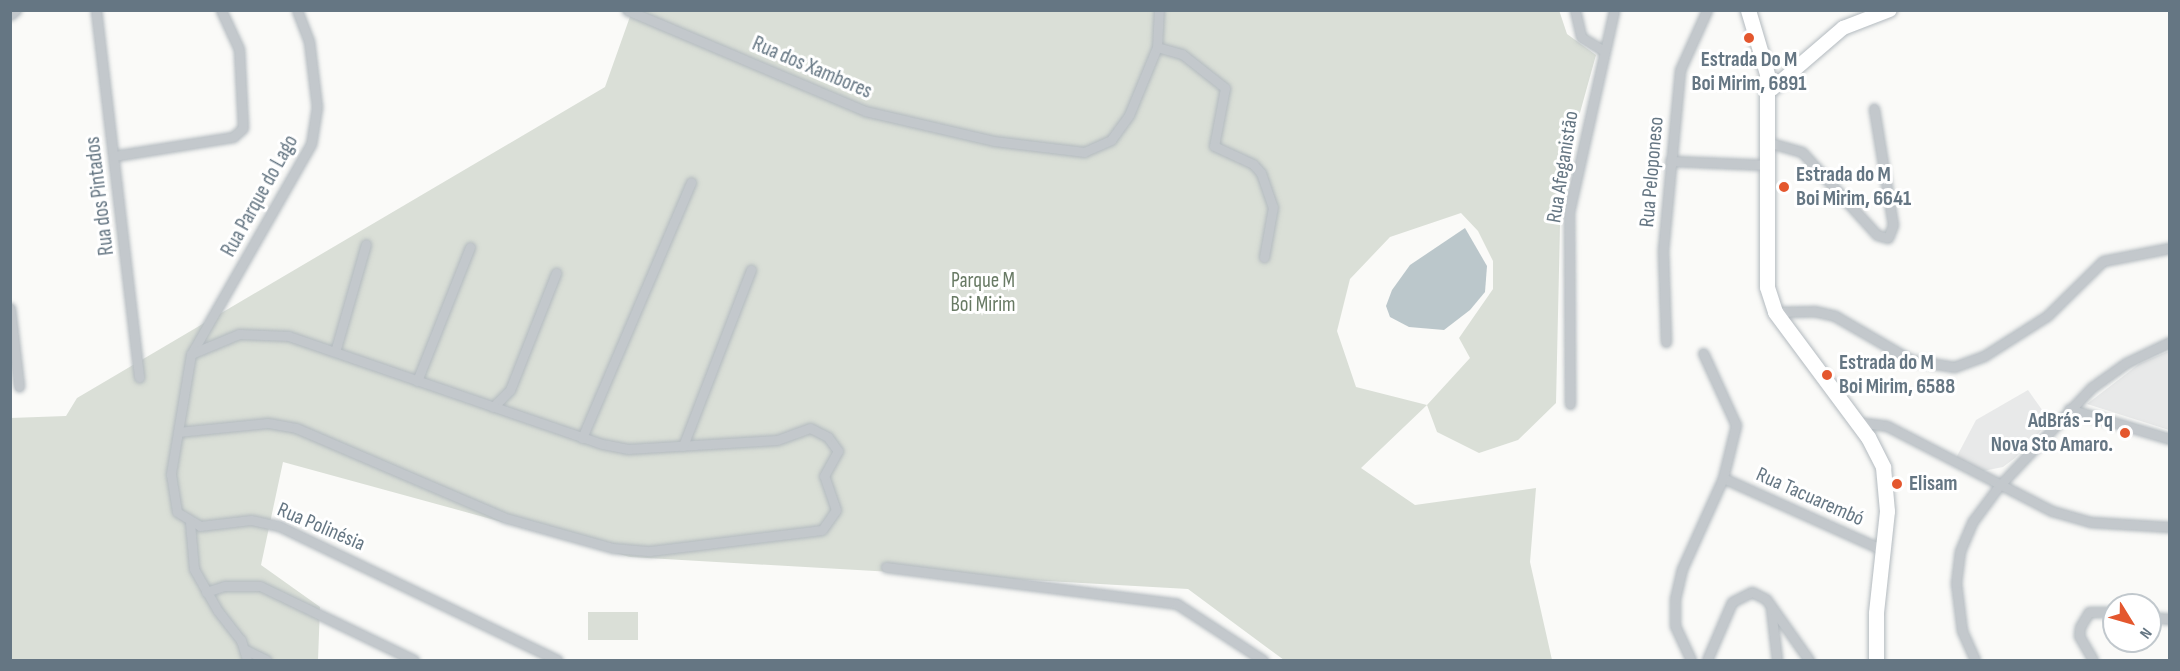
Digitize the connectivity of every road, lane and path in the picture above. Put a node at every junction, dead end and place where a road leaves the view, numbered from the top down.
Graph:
1 (16, 10) edge
2 (96, 10) edge
3 (221, 10) edge
4 (297, 10) edge
5 (627, 10) edge
6 (1159, 10) edge
7 (1575, 10) edge
8 (1614, 10) edge
9 (1707, 10) edge
10 (1748, 10) edge
11 (1890, 10) edge
12 (10, 15) edge
13 (1157, 47) junction
14 (1603, 50) junction
15 (1769, 83) junction
16 (1874, 109) dead end
17 (1772, 155) junction
18 (114, 156) junction
19 (1670, 161) junction
20 (691, 182) dead end
21 (366, 244) dead end
22 (470, 247) dead end
23 (2169, 248) edge
24 (1264, 257) dead end
25 (751, 270) dead end
26 (556, 273) dead end
27 (11, 310) edge
28 (1775, 312) junction
29 (1666, 342) dead end
30 (2169, 342) edge
31 (335, 352) junction
32 (1703, 353) dead end
33 (191, 354) junction
34 (139, 377) dead end
35 (417, 381) junction
36 (19, 386) dead end
37 (1570, 404) dead end
38 (493, 407) junction
39 (2069, 409) junction
40 (1855, 422) junction
41 (178, 432) junction
42 (582, 438) junction
43 (2169, 439) edge
44 (683, 446) junction
45 (1723, 478) junction
46 (1998, 486) junction
47 (190, 523) junction
48 (2169, 527) edge
49 (1883, 550) junction
50 (886, 567) dead end
51 (206, 592) junction
52 (1770, 606) junction
53 (2102, 612) edge
54 (244, 649) junction
55 (247, 660) edge
56 (267, 660) edge
57 (414, 660) edge
58 (557, 660) edge
59 (1263, 660) edge
60 (1691, 660) edge
61 (1707, 660) edge
62 (1777, 660) edge
63 (1809, 660) edge
64 (1876, 660) edge
65 (1975, 660) edge
66 (2093, 660) edge

1 - 12 street
2 - 18 street, Rua dos Pintados
3 - 18 street
4 - 33 street, Rua Parque do Lago
5 - 13 street, Rua dos Xambores
6 - 13 street, Rua dos Xambores
7 - 14 street
8 - 14 street, Rua Afeganistão
9 - 19 street, Rua Peloponeso
10 - 15 main road
11 - 15 street
13 - 24 street
14 - 37 street, Rua Afeganistão
15 - 17 main road
16 - 17 street
17 - 19 street
17 - 28 main road
18 - 34 street, Rua dos Pintados
19 - 29 street, Rua Peloponeso
20 - 42 street
21 - 31 street
22 - 35 street
23 - 28 street
25 - 44 street
26 - 38 street
27 - 36 street
28 - 40 main road
30 - 39 street
31 - 33 street
31 - 35 street
32 - 45 street, Rua Tacuarembó
33 - 41 street
35 - 38 street
38 - 42 street
39 - 43 street
39 - 46 street
40 - 46 street
40 - 49 main road
41 - 44 street
41 - 47 street
42 - 44 street
45 - 49 street, Rua Tacuarembó
45 - 60 street, Rua Tacuarembó
46 - 48 street
46 - 65 street
47 - 51 street
47 - 58 street, Rua Polinésia
49 - 64 main road
50 - 59 street
51 - 54 street
51 - 57 street
52 - 61 street
52 - 62 street
52 - 63 street
53 - 66 street
54 - 55 street
54 - 56 street

